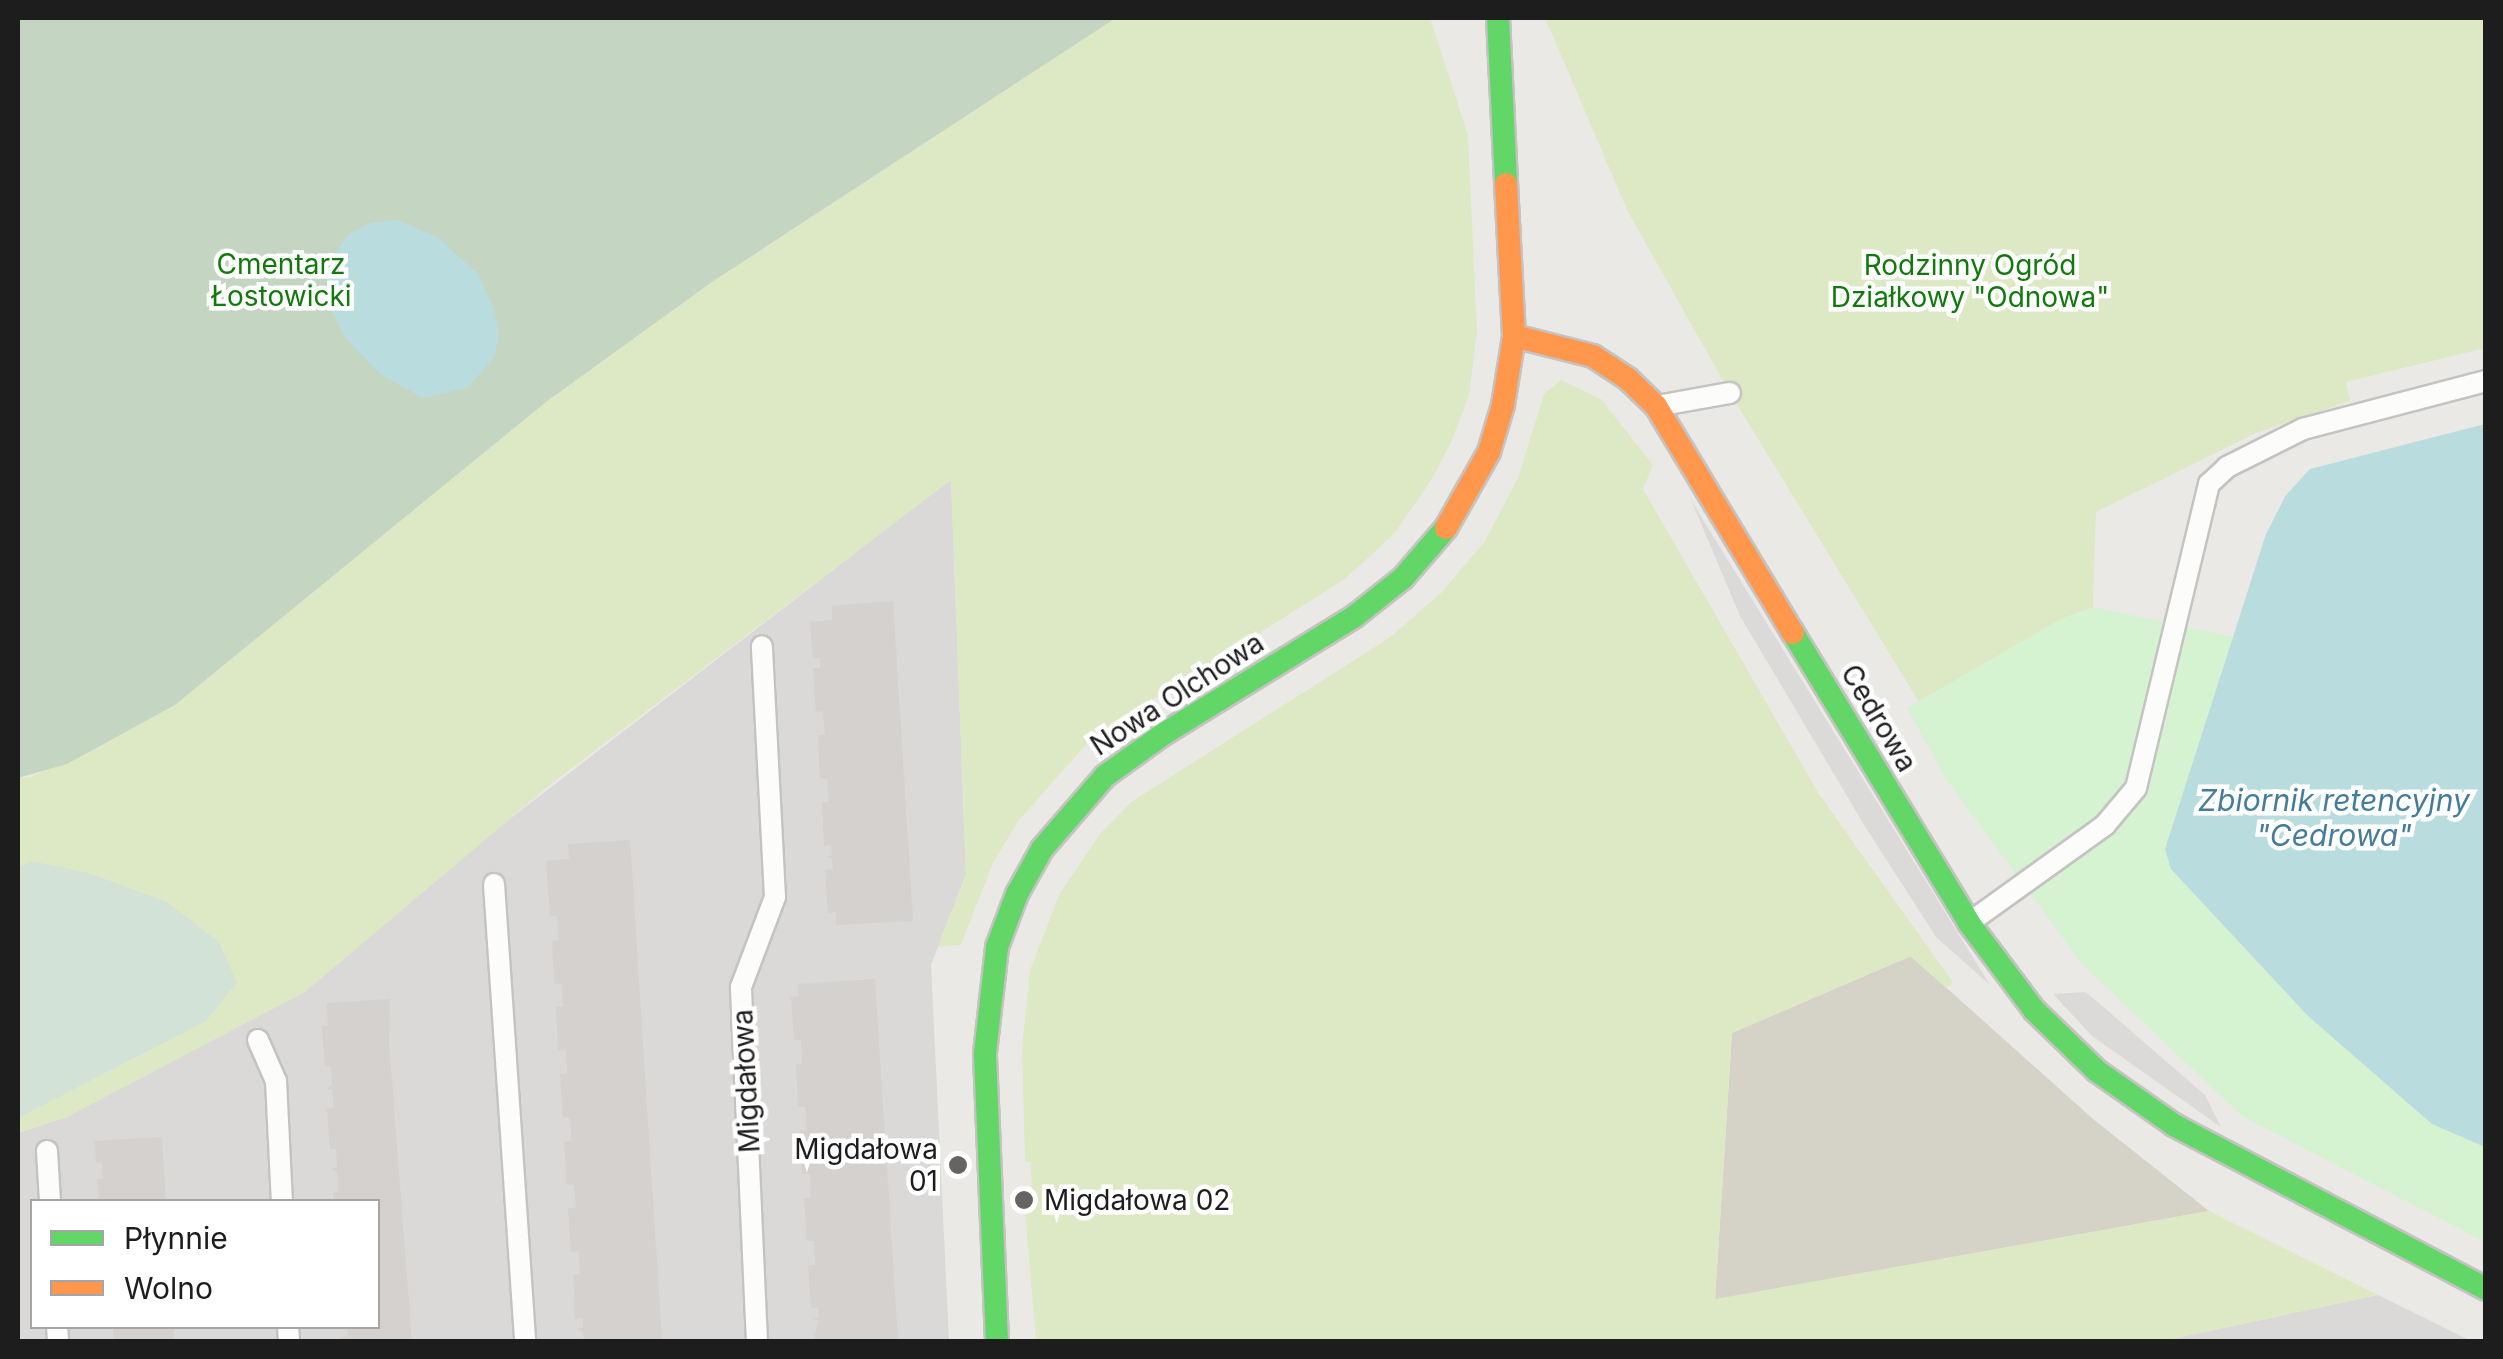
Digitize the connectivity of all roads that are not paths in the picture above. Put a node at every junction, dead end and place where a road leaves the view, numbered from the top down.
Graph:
1 (1498, 18) edge
2 (1514, 336) junction
3 (2486, 381) edge
4 (1730, 393) dead end
5 (1656, 406) junction
6 (762, 646) dead end
7 (494, 884) dead end
8 (1970, 923) junction
9 (258, 1040) dead end
10 (47, 1150) dead end
11 (50, 1199) edge
12 (282, 1199) edge
13 (2486, 1290) edge
14 (525, 1342) edge
15 (758, 1342) edge
16 (997, 1342) edge

1 - 2 street
2 - 5 street, Cedrowa
2 - 16 street, Nowa Olchowa
3 - 8 lane
4 - 5 lane
5 - 8 street, Cedrowa
6 - 15 lane, Migdałowa
7 - 14 lane
8 - 13 street, Cedrowa
9 - 12 lane
10 - 11 lane

